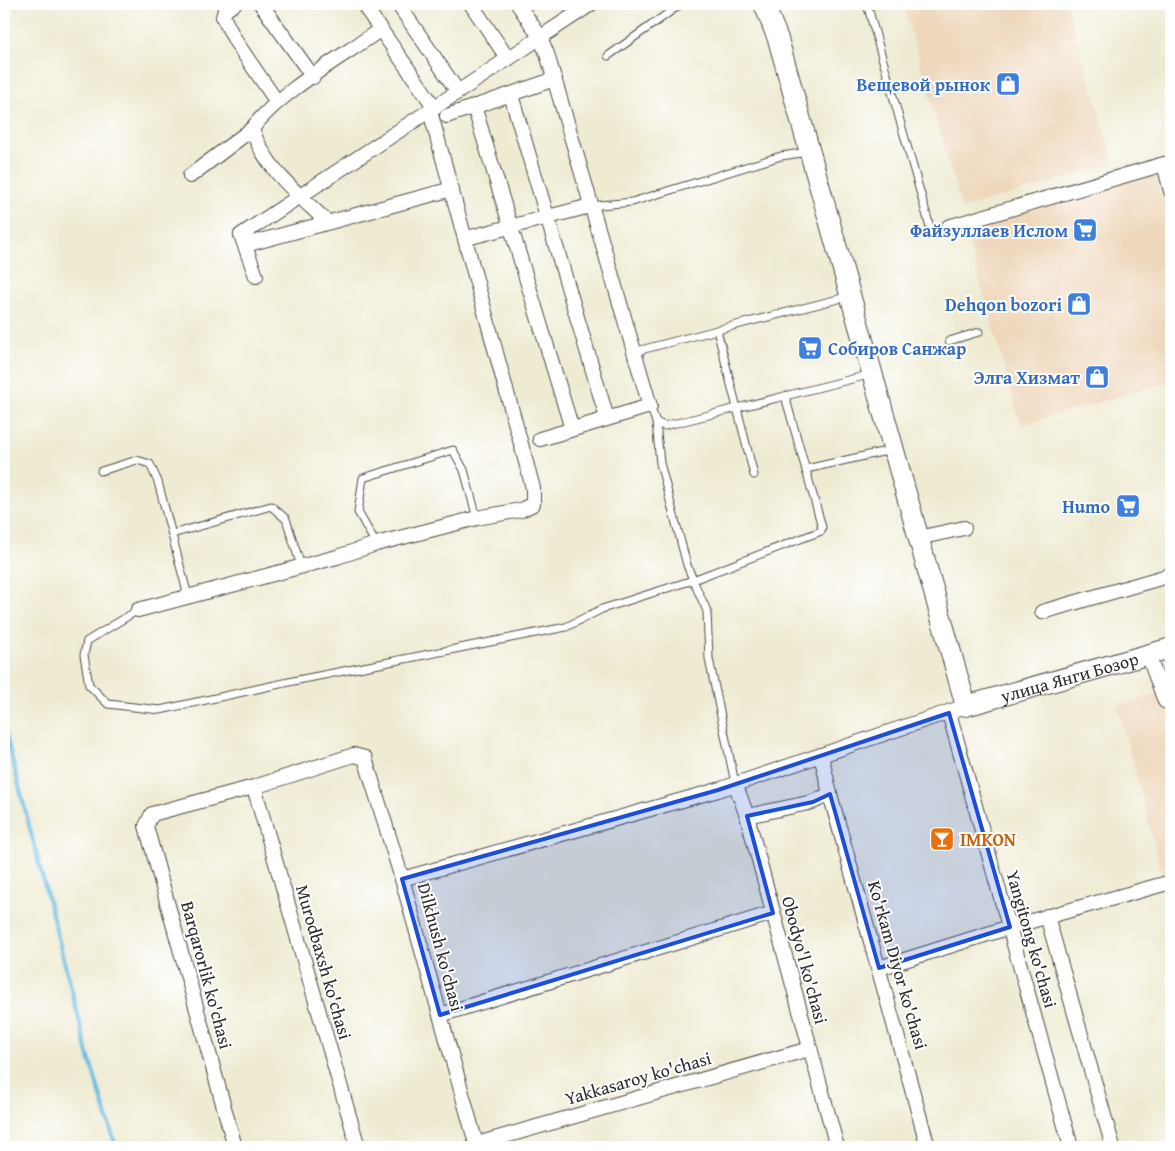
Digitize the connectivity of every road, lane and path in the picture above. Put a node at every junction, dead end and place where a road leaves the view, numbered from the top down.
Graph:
1 (234, 4) edge
2 (261, 4) edge
3 (363, 4) edge
4 (398, 4) edge
5 (471, 4) edge
6 (518, 4) edge
7 (591, 4) edge
8 (681, 4) edge
9 (764, 4) edge
10 (771, 4) edge
11 (867, 4) edge
12 (381, 29) junction
13 (540, 37) junction
14 (778, 40) junction
15 (608, 56) dead end
16 (508, 59) junction
17 (313, 77) junction
18 (554, 79) junction
19 (458, 92) junction
20 (511, 95) junction
21 (277, 102) junction
22 (474, 106) junction
23 (433, 110) junction
24 (447, 116) dead end
25 (252, 129) junction
26 (809, 152) junction
27 (1168, 163) edge
28 (190, 176) dead end
29 (452, 189) junction
30 (1171, 191) edge
31 (299, 195) junction
32 (590, 206) junction
33 (547, 216) junction
34 (327, 222) junction
35 (510, 226) junction
36 (930, 227) dead end
37 (948, 227) dead end
38 (466, 238) junction
39 (245, 245) junction
40 (256, 276) dead end
41 (850, 296) junction
42 (717, 330) junction
43 (979, 332) dead end
44 (949, 341) dead end
45 (634, 352) junction
46 (872, 374) junction
47 (785, 396) junction
48 (650, 406) junction
49 (737, 408) junction
50 (607, 418) junction
51 (656, 422) junction
52 (572, 429) junction
53 (540, 439) dead end
54 (894, 449) junction
55 (806, 469) junction
56 (101, 471) dead end
57 (754, 476) dead end
58 (477, 518) junction
59 (964, 528) dead end
60 (172, 534) junction
61 (918, 538) junction
62 (376, 544) junction
63 (301, 566) junction
64 (1171, 575) edge
65 (693, 580) junction
66 (188, 596) junction
67 (138, 610) joint
68 (1042, 612) dead end
69 (1171, 648) edge
70 (1148, 655) junction
71 (1171, 702) edge
72 (957, 710) junction
73 (821, 755) junction
74 (735, 783) junction
75 (254, 787) junction
76 (830, 794) junction
77 (747, 816) junction
78 (402, 879) junction
79 (1171, 882) edge
80 (773, 913) junction
81 (1047, 916) junction
82 (1010, 927) junction
83 (879, 968) junction
84 (440, 1015) junction
85 (809, 1049) junction
86 (477, 1146) edge
87 (235, 1147) edge
88 (358, 1147) edge
89 (837, 1147) edge
90 (928, 1147) edge
91 (1071, 1147) edge
92 (1113, 1147) edge

1 - 21 street
2 - 17 street
3 - 12 street
4 - 19 street
5 - 16 street
6 - 13 street
7 - 13 street
8 - 15 lane
9 - 14 street
10 - 14 street
11 - 36 lane
12 - 17 street
12 - 23 street
13 - 16 street
13 - 18 street
14 - 26 street
16 - 19 street
17 - 21 street
18 - 20 street
18 - 32 street
19 - 23 street
20 - 22 street
20 - 33 street
21 - 25 street
22 - 24 street
22 - 35 street
23 - 29 street
23 - 31 street
25 - 28 street
25 - 31 street
26 - 32 lane
26 - 41 street
27 - 30 street
27 - 37 street
29 - 34 street
29 - 38 street
31 - 34 street
31 - 39 street
32 - 33 street
32 - 45 street
33 - 35 street
33 - 50 street
34 - 39 street
35 - 38 street
35 - 52 street
38 - 58 street
39 - 40 street
41 - 42 lane
41 - 46 street
42 - 45 lane
42 - 49 lane
43 - 44 lane
45 - 48 street
46 - 47 lane
46 - 54 street
47 - 49 lane
47 - 55 lane
48 - 50 street
48 - 51 lane
49 - 51 lane
49 - 57 lane
50 - 52 street
51 - 65 lane
52 - 53 street
54 - 55 lane
54 - 61 street
55 - 65 lane
56 - 60 lane
58 - 62 street
58 - 62 lane
59 - 61 street
60 - 63 lane
60 - 66 lane
61 - 72 street
62 - 63 street
63 - 66 street
64 - 68 street
65 - 67 lane
65 - 74 lane
66 - 67 street
69 - 70 street, улица Янги Бозор
70 - 71 street
70 - 72 street, улица Янги Бозор
72 - 73 street
72 - 82 street, Yangitong ko'chasi
73 - 74 street
73 - 76 street, Ko'rkam Diyor ko'chasi
74 - 77 street, Obodyo'l ko'chasi
74 - 78 street
75 - 78 street, Dilkhush ko'chasi
75 - 87 street, Barqarorlik ko'chasi
75 - 88 street, Murodbaxsh ko'chasi
76 - 77 street
76 - 83 street, Ko'rkam Diyor ko'chasi
77 - 80 street, Obodyo'l ko'chasi
78 - 84 street, Dilkhush ko'chasi
79 - 81 street
80 - 84 street
80 - 85 street, Obodyo'l ko'chasi
81 - 82 street
81 - 92 street, Yangitong ko'chasi
82 - 83 street
82 - 91 street, Yangitong ko'chasi
83 - 90 street, Ko'rkam Diyor ko'chasi
84 - 86 street, Dilkhush ko'chasi
85 - 86 street, Yakkasaroy ko'chasi
85 - 89 street, Obodyo'l ko'chasi

